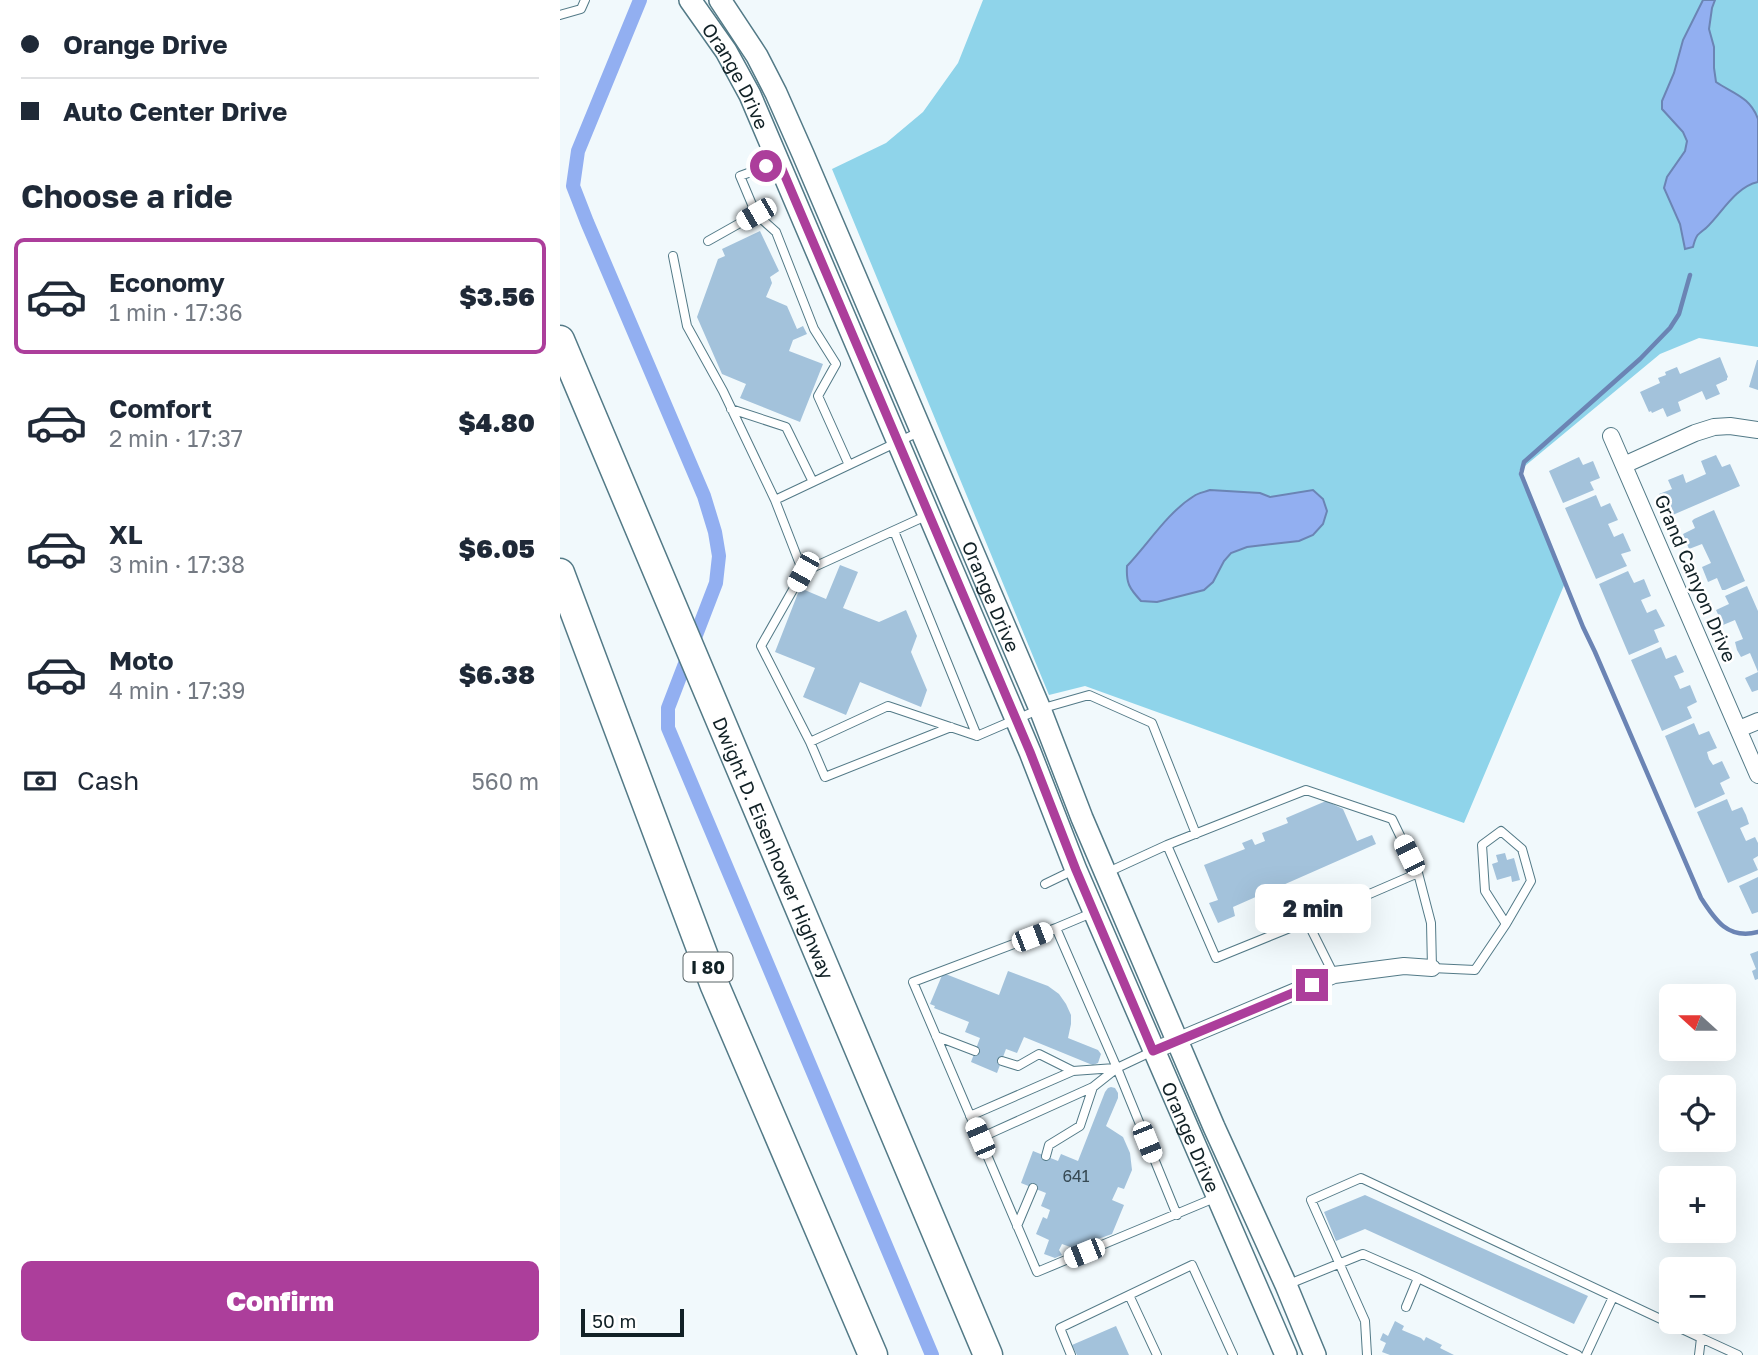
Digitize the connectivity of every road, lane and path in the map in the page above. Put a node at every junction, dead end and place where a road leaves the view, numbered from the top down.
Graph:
1 (585, 0) edge
2 (690, 0) edge
3 (720, 0) edge
4 (560, 15) edge
5 (803, 153) junction
6 (779, 162) junction
7 (756, 214) junction
8 (708, 241) dead end
9 (673, 256) dead end
10 (560, 340) edge
11 (731, 409) junction
12 (1758, 430) edge
13 (921, 431) junction
14 (1611, 436) dead end
15 (898, 442) junction
16 (849, 464) junction
17 (1624, 465) junction
18 (813, 482) junction
19 (775, 500) junction
20 (929, 514) junction
21 (894, 531) junction
22 (803, 572) junction
23 (560, 573) edge
24 (1040, 709) junction
25 (1016, 719) junction
26 (1758, 722) edge
27 (951, 727) junction
28 (1739, 729) junction
29 (976, 736) junction
30 (810, 742) junction
31 (1758, 775) edge
32 (1196, 834) junction
33 (1167, 845) junction
34 (1076, 870) junction
35 (1106, 873) junction
36 (1418, 873) junction
37 (1045, 884) dead end
38 (1094, 912) junction
39 (1307, 921) junction
40 (1506, 925) junction
41 (1056, 928) junction
42 (1432, 968) junction
43 (1334, 975) junction
44 (936, 1036) junction
45 (1178, 1041) junction
46 (975, 1051) dead end
47 (1153, 1051) junction
48 (1002, 1061) dead end
49 (1117, 1068) junction
50 (1073, 1071) junction
51 (1094, 1087) junction
52 (970, 1116) junction
53 (980, 1138) junction
54 (1046, 1156) dead end
55 (1033, 1188) dead end
56 (1217, 1197) junction
57 (1177, 1215) junction
58 (1017, 1226) junction
59 (1339, 1263) junction
60 (1418, 1278) junction
61 (1286, 1286) junction
62 (1129, 1295) junction
63 (1613, 1297) junction
64 (1406, 1307) dead end
65 (1701, 1338) junction
66 (873, 1355) edge
67 (988, 1355) edge
68 (1071, 1355) edge
69 (1157, 1355) edge
70 (1233, 1355) edge
71 (1286, 1355) edge
72 (1315, 1355) edge
73 (1367, 1355) edge
74 (1578, 1355) edge
75 (1586, 1355) edge
76 (1699, 1355) edge
77 (1738, 1355) edge

1 - 4 lane
2 - 6 street, Orange Drive
3 - 5 street, Orange Drive
5 - 6 street
5 - 13 street, Orange Drive
6 - 7 lane
6 - 15 street, Orange Drive
7 - 8 lane
7 - 16 lane
9 - 11 lane
10 - 67 highway, Dwight D. Eisenhower Highway
11 - 18 lane
11 - 19 lane
12 - 17 street
13 - 15 lane
13 - 24 street, Orange Drive
14 - 17 street, Grand Canyon Drive
15 - 16 lane
15 - 20 street, Orange Drive
16 - 18 lane
17 - 28 street, Grand Canyon Drive
18 - 19 lane
19 - 22 lane
20 - 21 lane
20 - 25 street, Orange Drive
21 - 22 lane
21 - 29 lane
22 - 30 lane
23 - 66 highway, I 80
24 - 25 lane
24 - 32 lane
24 - 35 street, Orange Drive
25 - 29 lane
25 - 34 street, Orange Drive
26 - 28 street
27 - 29 lane
27 - 30 lane
27 - 30 lane
28 - 31 street, Grand Canyon Drive
32 - 33 lane
32 - 36 lane
33 - 35 lane
33 - 39 lane
34 - 37 lane
34 - 38 street, Orange Drive
35 - 45 street, Orange Drive
36 - 39 lane
36 - 42 lane
38 - 41 lane
38 - 47 street, Orange Drive
39 - 43 lane
40 - 40 lane
40 - 42 lane
41 - 44 lane
41 - 49 lane
42 - 43 street
43 - 45 street
44 - 46 lane
44 - 52 lane
45 - 47 street
45 - 61 street, Orange Drive
47 - 49 lane
47 - 56 street, Orange Drive
48 - 50 lane
49 - 50 lane
49 - 51 lane
49 - 57 lane
50 - 52 lane
51 - 53 lane
51 - 54 lane
52 - 53 lane
53 - 58 lane
55 - 58 lane
56 - 57 lane
56 - 71 street, Orange Drive
57 - 58 lane
59 - 60 lane
59 - 61 lane
59 - 63 lane
59 - 73 lane
60 - 64 lane
60 - 74 lane
61 - 72 street, Orange Drive
62 - 68 lane
62 - 69 lane
62 - 70 lane
63 - 65 lane
63 - 75 lane
65 - 76 lane
65 - 77 lane

